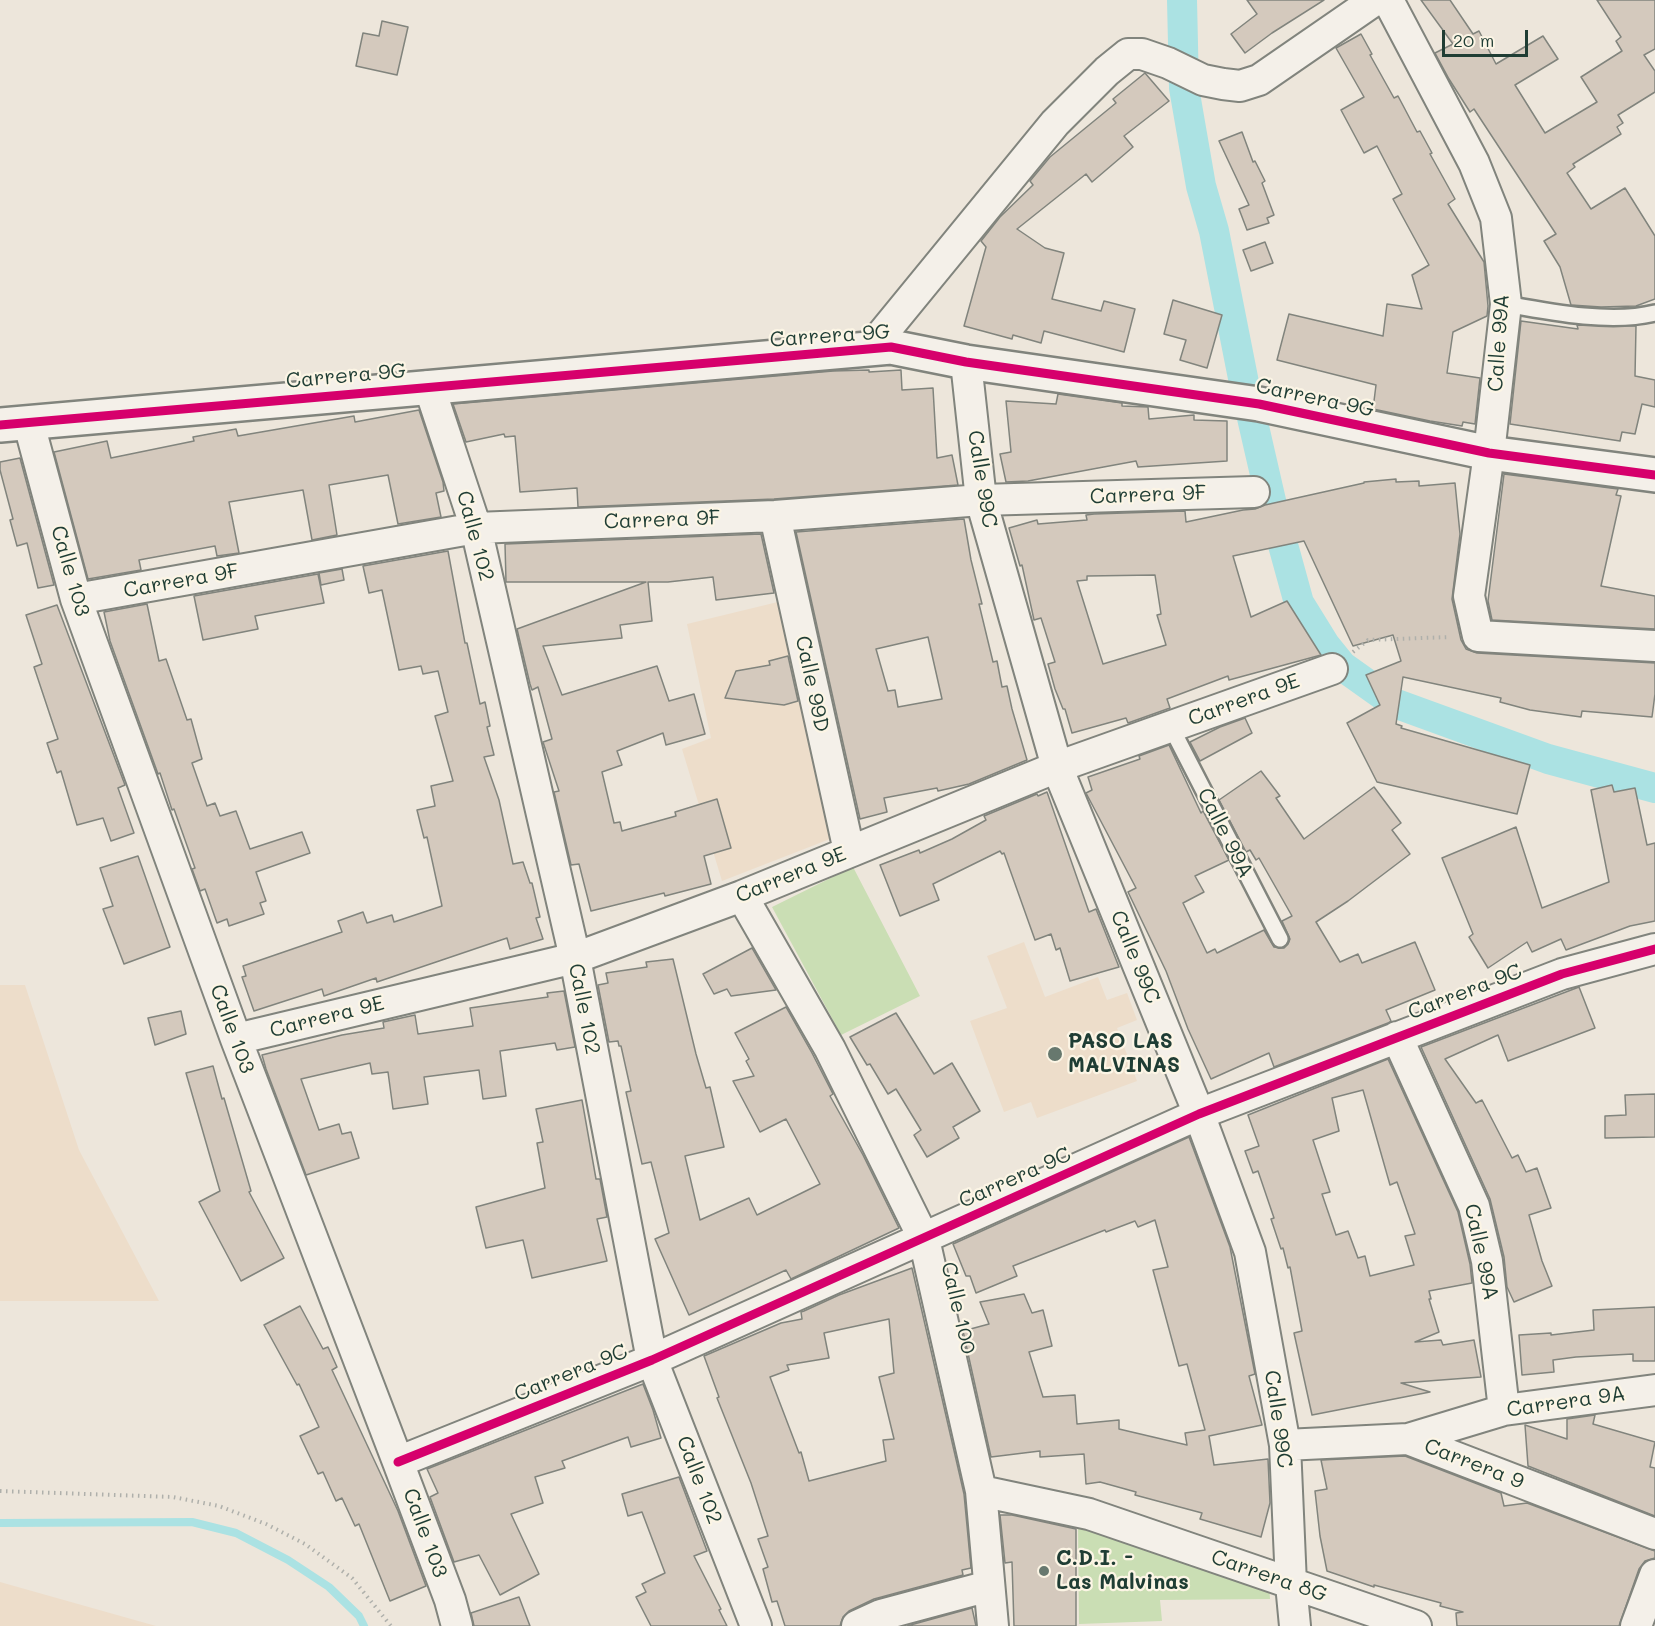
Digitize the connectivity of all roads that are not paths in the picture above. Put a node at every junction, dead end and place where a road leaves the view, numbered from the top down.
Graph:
1 (1375, 0) edge
2 (1388, 0) edge
3 (1506, 304) junction
4 (1655, 313) edge
5 (870, 349) junction
6 (966, 362) junction
7 (429, 386) junction
8 (15, 424) edge
9 (1489, 453) junction
10 (1655, 475) edge
11 (1254, 492) dead end
12 (981, 500) junction
13 (776, 516) junction
14 (476, 528) junction
15 (76, 599) junction
16 (1655, 646) edge
17 (1332, 669) dead end
18 (1171, 727) junction
19 (1056, 767) junction
20 (849, 851) junction
21 (742, 896) junction
22 (1280, 939) dead end
23 (1655, 949) edge
24 (574, 958) junction
25 (1397, 1037) junction
26 (236, 1039) junction
27 (1199, 1114) junction
28 (924, 1239) junction
29 (652, 1360) junction
30 (1655, 1390) edge
31 (1491, 1414) junction
32 (1408, 1438) junction
33 (1285, 1445) junction
34 (398, 1462) junction
35 (1473, 1464) junction
36 (981, 1491) junction
37 (1655, 1534) edge
38 (1655, 1575) edge
39 (1291, 1584) junction
40 (989, 1586) junction
41 (457, 1626) edge
42 (756, 1626) edge
43 (857, 1626) edge
44 (993, 1626) edge
45 (1296, 1626) edge
46 (1416, 1626) edge
47 (1636, 1626) edge

1 - 5 street
2 - 3 street, Calle 99A
3 - 4 lane
3 - 9 street, Calle 99A
5 - 6 street, Carrera 9G
5 - 7 street, Carrera 9G
6 - 9 street, Carrera 9G
6 - 12 street, Calle 99C
7 - 8 street, Carrera 9G
7 - 14 street, Calle 102
8 - 15 street, Calle 103
9 - 10 street, Carrera 9G
9 - 16 street, Calle 99A
11 - 12 street, Carrera 9F
12 - 13 street, Carrera 9F
12 - 19 street, Calle 99C
13 - 14 street, Carrera 9F
13 - 20 street, Calle 99D
14 - 15 street, Carrera 9F
14 - 24 street, Calle 102
15 - 26 street, Calle 103
17 - 18 street, Carrera 9E
18 - 19 street, Carrera 9E
18 - 22 lane, Calle 99A
19 - 20 street, Carrera 9E
19 - 27 street, Calle 99C
20 - 21 street, Carrera 9E
21 - 24 street, Carrera 9E
21 - 28 street, Calle 100
23 - 25 street, Carrera 9C
24 - 26 street, Carrera 9E
24 - 29 street, Calle 102
25 - 27 street, Carrera 9C
25 - 31 street, Calle 99A
26 - 34 street, Calle 103
27 - 28 street, Carrera 9C
27 - 33 street, Calle 99C
28 - 29 street, Carrera 9C
28 - 36 street, Calle 100
29 - 34 street, Carrera 9C
29 - 42 street, Calle 102
30 - 31 street, Carrera 9A
31 - 32 street, Carrera 9A
31 - 35 street, Carrera 9A
32 - 33 street, Carrera 9
32 - 35 street, Carrera 9
33 - 39 street, Calle 99C
34 - 41 street, Calle 103
35 - 37 street, Carrera 9
36 - 39 street, Carrera 8G
36 - 40 street, Calle 100
38 - 47 street
39 - 45 street, Calle 99C
39 - 46 street, Carrera 8G
40 - 43 street
40 - 44 street, Calle 100

